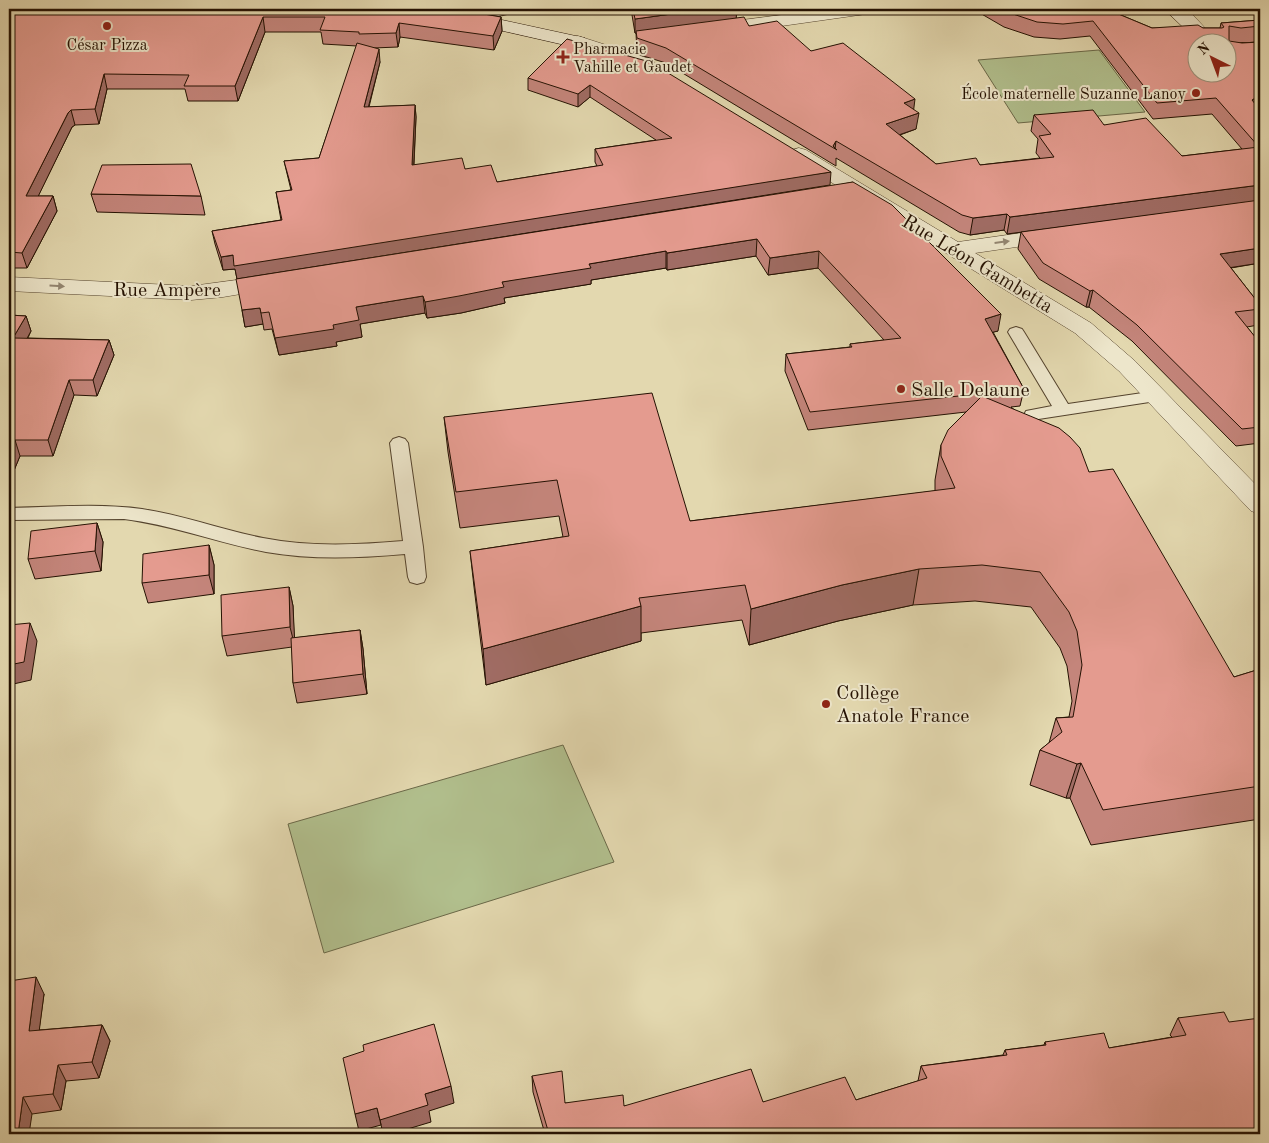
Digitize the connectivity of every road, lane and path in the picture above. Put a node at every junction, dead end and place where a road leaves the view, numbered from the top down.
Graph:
1 (511, 9) edge
2 (519, 9) edge
3 (866, 9) edge
4 (1173, 9) edge
5 (458, 12) edge
6 (530, 30) junction
7 (694, 32) edge
8 (1199, 32) edge
9 (629, 41) dead end
10 (578, 42) junction
11 (648, 47) edge
12 (782, 144) edge
13 (857, 189) junction
14 (823, 195) edge
15 (1075, 232) edge
16 (953, 249) junction
17 (292, 279) edge
18 (9, 284) edge
19 (1016, 332) dead end
20 (1156, 396) junction
21 (1063, 410) junction
22 (1032, 415) edge
23 (399, 443) dead end
24 (1260, 505) edge
25 (9, 514) edge
26 (414, 547) junction
27 (417, 577) dead end

1 - 5 lane
2 - 6 street
3 - 7 street
4 - 8 street
5 - 6 street
6 - 10 street
9 - 10 street
10 - 11 street
12 - 13 street, Rue Léon Gambetta
13 - 14 street
13 - 16 street, Rue Léon Gambetta
16 -> 15 street
16 - 20 street, Rue Léon Gambetta
18 -> 17 street, Rue Ampère
19 - 21 lane
20 - 21 lane
20 - 24 street, Rue Léon Gambetta
21 - 22 lane
23 - 26 lane
25 - 26 lane
26 - 27 lane

